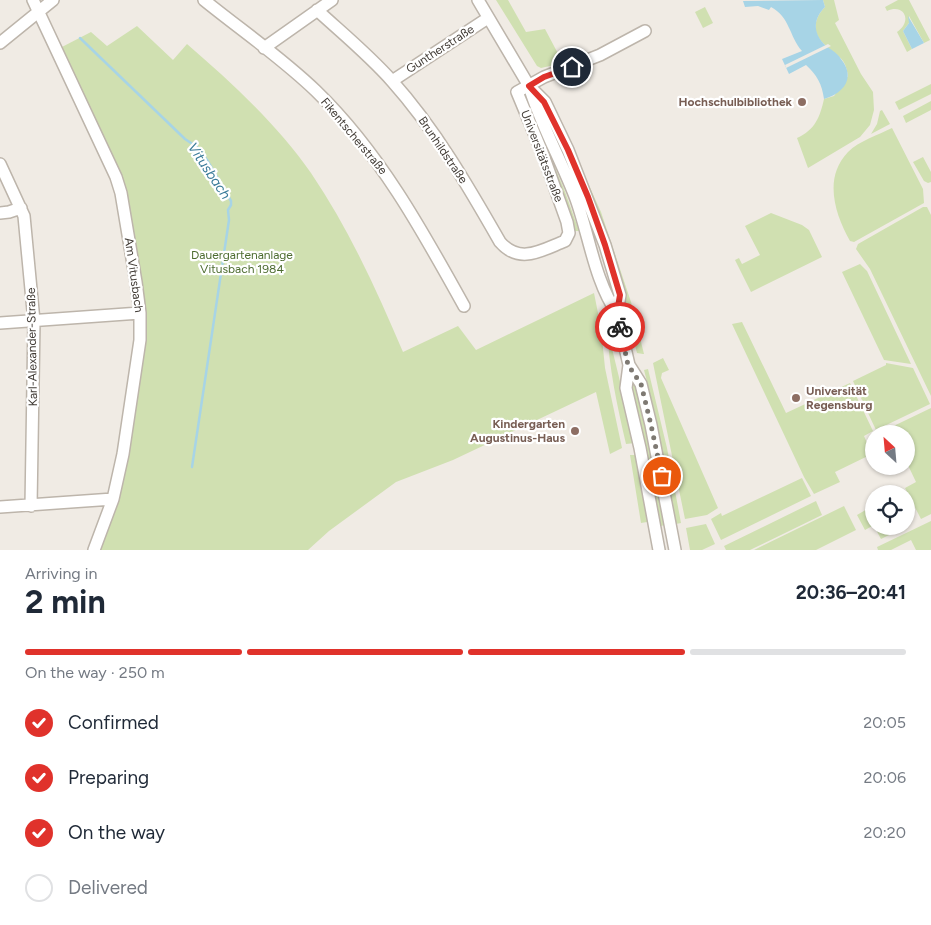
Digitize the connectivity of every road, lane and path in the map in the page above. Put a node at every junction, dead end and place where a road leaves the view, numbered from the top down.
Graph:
1 (33, 0) edge
2 (53, 0) edge
3 (204, 0) edge
4 (332, 0) edge
5 (478, 0) edge
6 (317, 10) junction
7 (39, 12) junction
8 (488, 18) junction
9 (645, 31) dead end
10 (0, 43) edge
11 (264, 48) junction
12 (392, 81) junction
13 (529, 86) junction
14 (0, 164) edge
15 (21, 208) junction
16 (0, 213) edge
17 (569, 233) joint
18 (464, 306) dead end
19 (140, 313) junction
20 (34, 321) junction
21 (0, 323) edge
22 (628, 365) junction
23 (113, 499) junction
24 (31, 506) junction
25 (0, 507) edge
26 (94, 550) edge
27 (658, 550) edge
28 (675, 550) edge

1 - 7 street, Am Vitusbach
2 - 7 street
3 - 11 street, Fikentscherstraße
4 - 6 street
5 - 8 street, Universitätsstraße
6 - 11 street
6 - 12 street, Brunhildstraße
7 - 10 street
7 - 19 street, Am Vitusbach
8 - 12 street, Guntherstraße
8 - 13 street, Universitätsstraße
9 - 13 street
11 - 18 street, Fikentscherstraße
12 - 17 street, Brunhildstraße
13 - 17 street, Universitätsstraße
13 - 22 street, Universitätsstraße
14 - 15 street, Karl-Alexander-Straße
15 - 16 street
15 - 20 street, Karl-Alexander-Straße
19 - 20 street
19 - 23 street, Am Vitusbach
20 - 21 street
20 - 24 street, Karl-Alexander-Straße
22 - 27 street, Universitätsstraße
22 - 28 street, Universitätsstraße
23 - 24 street
23 - 26 street, Am Vitusbach
24 - 25 street

